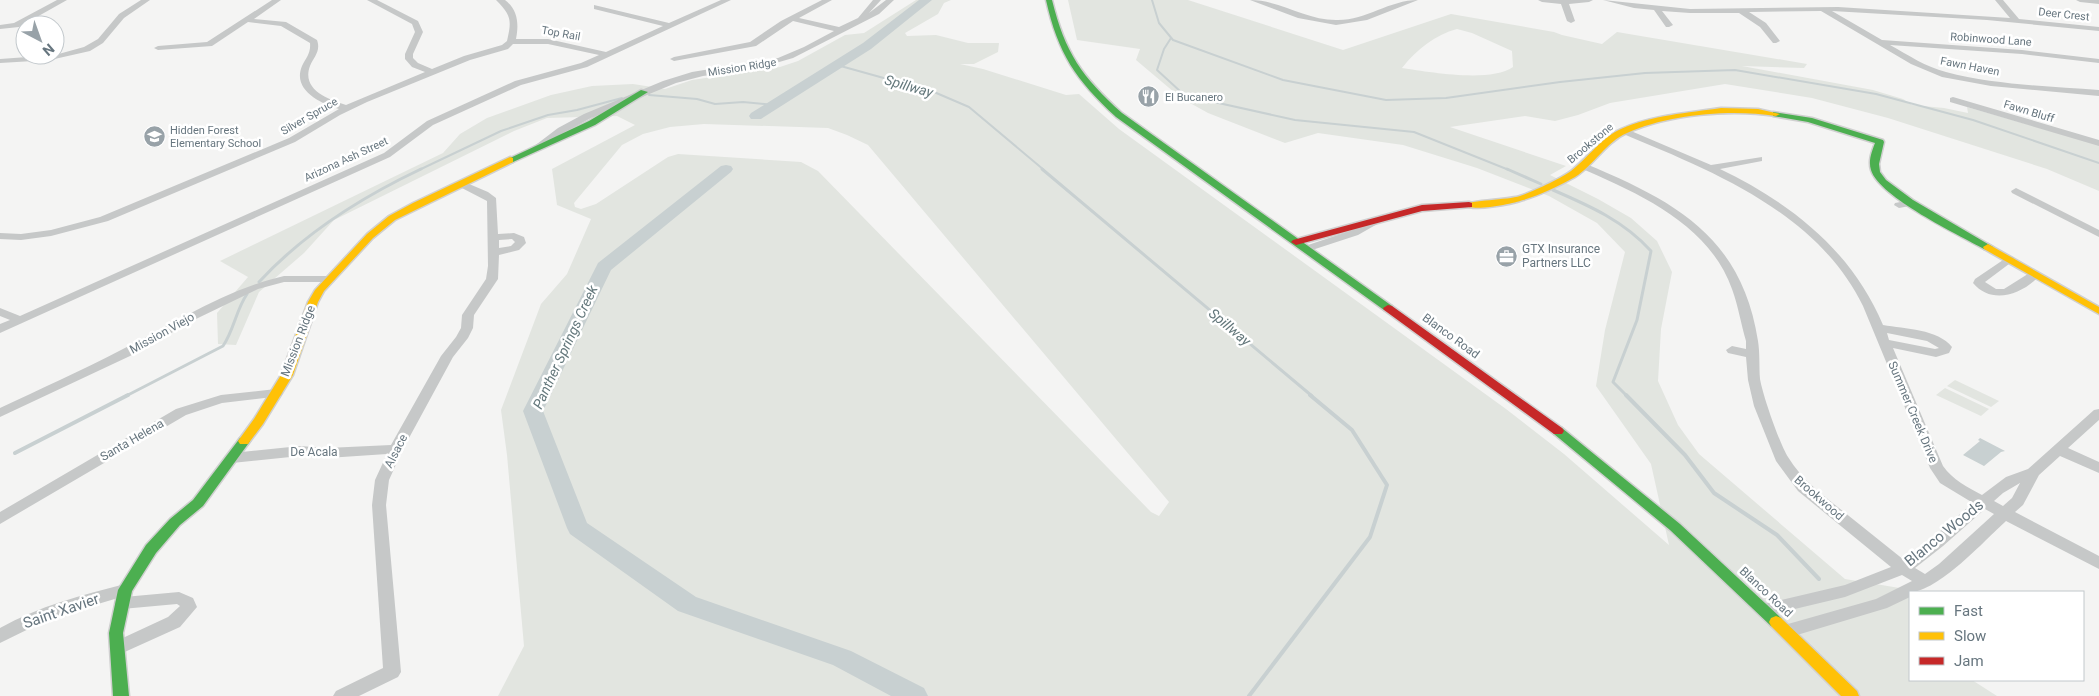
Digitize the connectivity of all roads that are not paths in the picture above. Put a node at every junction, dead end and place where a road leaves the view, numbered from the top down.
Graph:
1 (63, 0) edge
2 (146, 0) edge
3 (277, 0) edge
4 (371, 0) edge
5 (500, 0) edge
6 (615, 0) edge
7 (728, 0) edge
8 (828, 0) edge
9 (1049, 0) edge
10 (1254, 0) edge
11 (1278, 0) edge
12 (1414, 0) edge
13 (1542, 0) edge
14 (1589, 0) edge
15 (1607, 0) edge
16 (1999, 0) edge
17 (2080, 0) edge
18 (876, 1) edge
19 (889, 1) edge
20 (1564, 2) junction
21 (2099, 2) edge
22 (1268, 4) junction
23 (1656, 8) junction
24 (1822, 8) junction
25 (1742, 11) junction
26 (800, 15) junction
27 (863, 16) junction
28 (792, 19) junction
29 (246, 20) junction
30 (1571, 21) dead end
31 (2017, 21) junction
32 (1669, 25) dead end
33 (670, 26) junction
34 (0, 27) edge
35 (844, 28) junction
36 (2099, 29) edge
37 (1776, 41) dead end
38 (511, 42) junction
39 (1880, 42) junction
40 (158, 48) dead end
41 (607, 55) junction
42 (674, 58) dead end
43 (0, 61) edge
44 (2099, 61) edge
45 (432, 72) junction
46 (644, 92) joint
47 (2099, 93) edge
48 (1953, 100) dead end
49 (347, 108) junction
50 (1624, 131) junction
51 (2099, 143) edge
52 (1759, 159) dead end
53 (1584, 166) junction
54 (1710, 168) junction
55 (462, 184) junction
56 (2016, 191) dead end
57 (1377, 220) junction
58 (2099, 234) edge
59 (0, 236) edge
60 (494, 237) junction
61 (1296, 242) junction
62 (1825, 244) junction
63 (1839, 244) dead end
64 (1306, 249) junction
65 (494, 253) junction
66 (2009, 259) junction
67 (2035, 274) junction
68 (330, 279) junction
69 (2099, 311) edge
70 (0, 312) edge
71 (20, 320) junction
72 (1878, 328) junction
73 (0, 329) edge
74 (1885, 343) junction
75 (1732, 350) dead end
76 (1753, 354) junction
77 (276, 393) junction
78 (0, 413) edge
79 (2099, 413) edge
80 (396, 449) junction
81 (2058, 449) junction
82 (232, 458) junction
83 (2099, 468) edge
84 (2033, 472) junction
85 (1983, 502) junction
86 (2004, 513) junction
87 (0, 519) edge
88 (2099, 563) edge
89 (1902, 567) junction
90 (1925, 582) junction
91 (123, 597) junction
92 (1766, 610) junction
93 (1787, 631) junction
94 (0, 636) edge
95 (118, 648) junction
96 (121, 696) edge
97 (342, 696) edge
98 (1851, 696) edge

1 - 34 street
2 - 43 street
3 - 29 street
4 - 45 street
5 - 38 street
6 - 33 street
7 - 33 street, Arizona Ash Street
8 - 26 street
9 - 61 street, Blanco Road
10 - 22 street
11 - 22 street
12 - 22 street
13 - 20 street
14 - 20 street
15 - 23 street, Deer Crest
16 - 31 street
17 - 21 street
18 - 19 street
18 - 27 street, Mission Ridge
19 - 27 street, Mission Ridge
20 - 30 street
23 - 25 street, Deer Crest
23 - 32 street
24 - 25 street, Deer Crest
24 - 31 street, Deer Crest
24 - 39 street, Fawn Haven
25 - 37 street
26 - 28 street
26 - 35 street
27 - 35 street, Mission Ridge
28 - 35 street
28 - 42 street
29 - 40 street
29 - 49 street
31 - 36 street, Deer Crest
33 - 41 street, Arizona Ash Street
35 - 46 street, Mission Ridge
38 - 41 street, Top Rail
38 - 45 street, Silver Spruce
39 - 44 street, Robinwood Lane
39 - 47 street, Fawn Haven
41 - 71 street, Arizona Ash Street
45 - 49 street, Silver Spruce
46 - 55 street, Mission Ridge
48 - 51 street, Fawn Bluff
49 - 59 street, Silver Spruce
50 - 53 street, Brookstone
50 - 54 street, Summer Creek Drive
50 - 66 street, Brookstone
52 - 54 street
53 - 57 street, Brookstone
53 - 76 street, Brookwood
54 - 62 street, Summer Creek Drive
55 - 60 street, Alsace
55 - 68 street, Mission Ridge
56 - 58 street
57 - 61 street, Brookstone
57 - 64 street, Brookstone
60 - 65 street, Alsace
60 - 65 street
61 - 64 street, Blanco Road
62 - 63 street
62 - 72 street, Summer Creek Drive
64 - 92 street, Blanco Road
65 - 80 street, Alsace
66 - 67 street
66 - 67 street
67 - 69 street
68 - 77 street, Mission Ridge
68 - 78 street, Mission Viejo
70 - 71 street
71 - 73 street, Arizona Ash Street
72 - 74 street, Summer Creek Drive
72 - 74 street
74 - 85 street, Summer Creek Drive
75 - 76 street
76 - 89 street, Brookwood
77 - 82 street, Mission Ridge
77 - 87 street, Santa Helena
79 - 81 street, Blanco Woods
80 - 82 street, De Acala
80 - 97 street, Alsace
81 - 83 street
81 - 84 street, Blanco Woods
82 - 91 street, Mission Ridge
84 - 85 street, Blanco Woods
84 - 86 street, Blanco Woods
85 - 86 street, Summer Creek Drive
85 - 89 street, Blanco Woods
86 - 88 street, Summer Creek Drive
86 - 90 street, Blanco Woods
89 - 90 street, Brookwood
89 - 92 street, Blanco Woods
90 - 93 street, Blanco Woods
91 - 94 street, Saint Xavier
91 - 95 street, Mission Ridge
91 - 95 street
92 - 93 street, Blanco Road
93 - 98 street, Blanco Road
95 - 96 street, Mission Ridge

